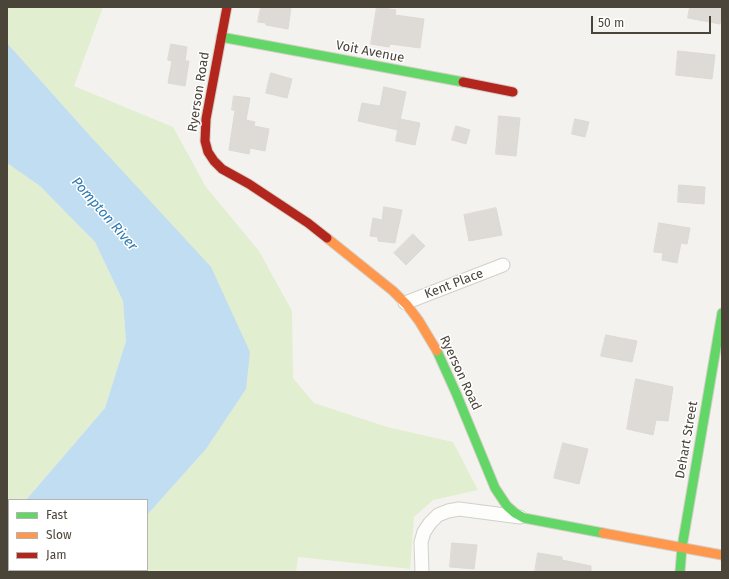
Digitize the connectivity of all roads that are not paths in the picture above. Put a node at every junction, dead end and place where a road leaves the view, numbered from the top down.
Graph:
1 (227, 7) edge
2 (222, 37) junction
3 (513, 92) dead end
4 (502, 265) dead end
5 (405, 303) junction
6 (722, 313) edge
7 (522, 517) junction
8 (682, 547) junction
9 (722, 555) edge
10 (422, 572) edge
11 (680, 572) edge

1 - 2 street, Ryerson Road
2 - 3 street, Voit Avenue
2 - 5 street, Ryerson Road
4 - 5 street, Kent Place
5 - 7 street, Ryerson Road
6 - 8 street, Dehart Street
7 - 8 street, Ryerson Road
7 - 10 street
8 - 9 street, Ryerson Road
8 - 11 street, Dehart Street

